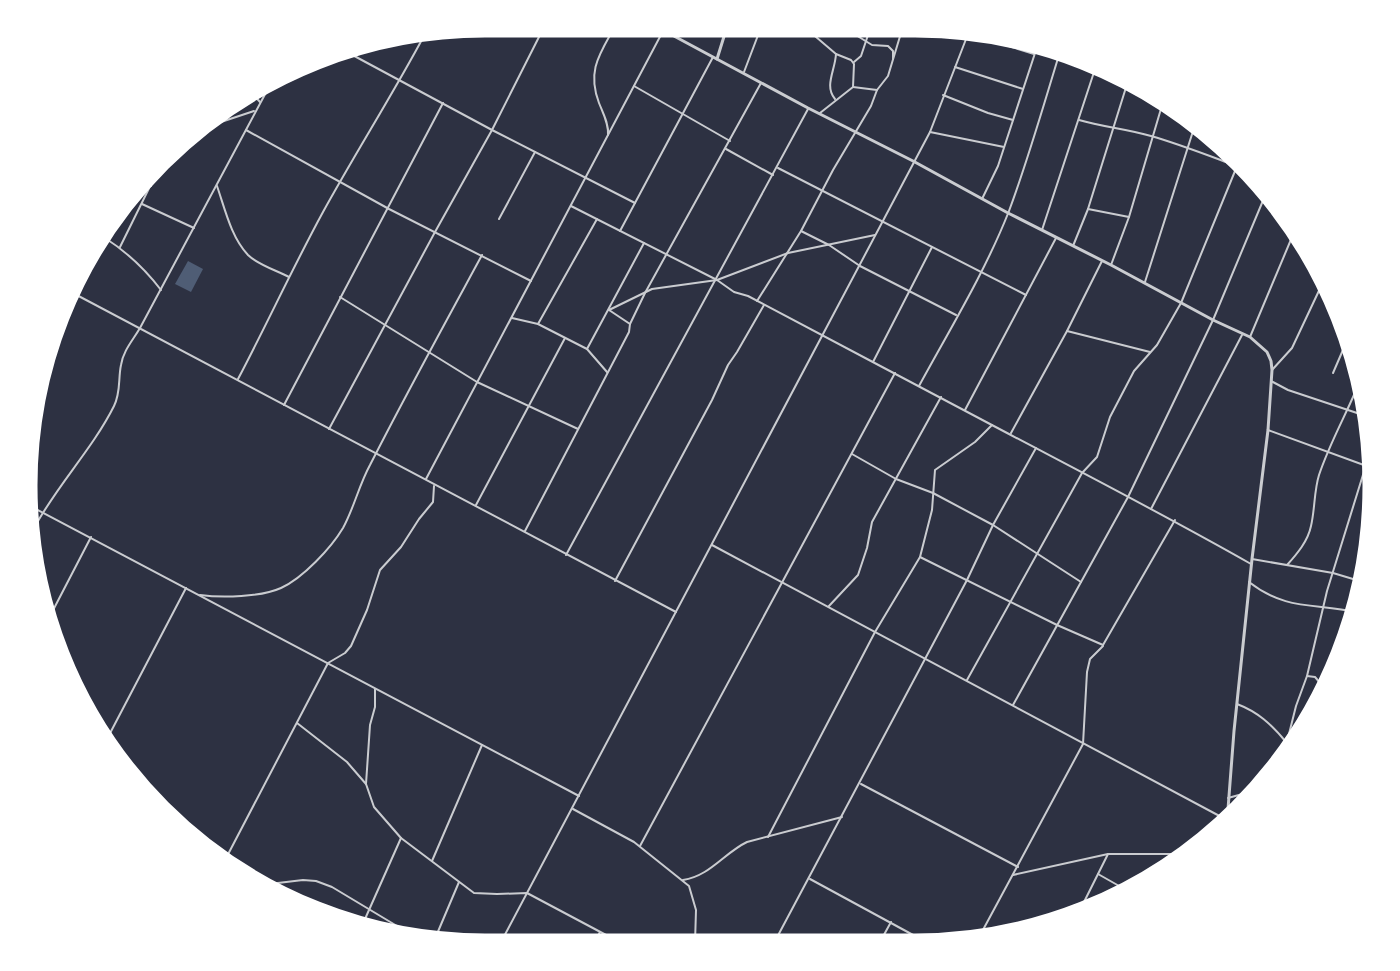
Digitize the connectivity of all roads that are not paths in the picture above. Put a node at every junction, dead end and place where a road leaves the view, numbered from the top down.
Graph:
1 (539, 36) edge
2 (609, 36) edge
3 (660, 36) edge
4 (724, 36) edge
5 (758, 36) edge
6 (815, 36) edge
7 (859, 36) edge
8 (868, 36) edge
9 (901, 36) edge
10 (675, 37) edge
11 (967, 39) edge
12 (867, 40) junction
13 (421, 41) edge
14 (1002, 45) edge
15 (836, 54) junction
16 (1034, 54) joint
17 (354, 56) edge
18 (715, 58) junction
19 (1058, 60) edge
20 (854, 62) junction
21 (893, 62) junction
22 (955, 67) junction
23 (743, 73) junction
24 (1094, 73) edge
25 (400, 80) junction
26 (761, 83) junction
27 (634, 86) junction
28 (853, 87) junction
29 (1023, 89) junction
30 (1125, 89) edge
31 (877, 90) junction
32 (265, 94) edge
33 (943, 95) junction
34 (257, 99) edge
35 (836, 99) junction
36 (260, 103) junction
37 (443, 104) junction
38 (808, 108) junction
39 (1160, 109) edge
40 (256, 110) junction
41 (683, 113) junction
42 (819, 113) junction
43 (1013, 120) junction
44 (1078, 120) junction
45 (223, 121) edge
46 (1113, 126) junction
47 (246, 130) junction
48 (492, 130) junction
49 (855, 131) junction
50 (930, 132) junction
51 (1193, 133) edge
52 (608, 136) junction
53 (1152, 136) junction
54 (730, 141) junction
55 (1004, 147) junction
56 (725, 148) junction
57 (1188, 148) junction
58 (535, 152) junction
59 (1224, 160) edge
60 (913, 161) junction
61 (777, 167) junction
62 (1235, 171) edge
63 (773, 175) junction
64 (585, 178) junction
65 (340, 183) junction
66 (151, 186) edge
67 (217, 186) junction
68 (822, 190) junction
69 (982, 199) junction
70 (1263, 202) edge
71 (635, 203) junction
72 (142, 204) junction
73 (571, 206) junction
74 (388, 209) junction
75 (1088, 209) junction
76 (1008, 213) junction
77 (1129, 217) junction
78 (499, 219) dead end
79 (597, 219) junction
80 (883, 221) junction
81 (194, 228) junction
82 (1042, 230) junction
83 (620, 231) junction
84 (801, 231) junction
85 (435, 232) junction
86 (876, 235) junction
87 (1056, 238) junction
88 (109, 240) edge
89 (1290, 240) edge
90 (644, 243) junction
91 (830, 245) junction
92 (932, 246) junction
93 (1073, 246) junction
94 (120, 247) junction
95 (788, 253) junction
96 (666, 254) junction
97 (482, 255) junction
98 (1102, 261) junction
99 (1111, 265) junction
100 (860, 266) junction
101 (981, 271) junction
102 (289, 277) junction
103 (717, 280) junction
104 (531, 281) junction
105 (1144, 283) junction
106 (160, 290) junction
107 (1319, 290) edge
108 (909, 291) junction
109 (645, 293) junction
110 (1026, 295) junction
111 (78, 296) edge
112 (340, 297) junction
113 (757, 301) junction
114 (1181, 303) junction
115 (764, 304) junction
116 (609, 310) junction
117 (957, 316) junction
118 (512, 318) junction
119 (1213, 320) junction
120 (538, 324) junction
121 (630, 324) junction
122 (386, 326) junction
123 (140, 328) junction
124 (1067, 331) junction
125 (823, 335) junction
126 (1242, 335) junction
127 (1250, 337) junction
128 (565, 338) junction
129 (587, 349) junction
130 (1343, 351) edge
131 (1150, 352) junction
132 (428, 353) junction
133 (873, 362) junction
134 (1272, 370) junction
135 (607, 372) junction
136 (895, 373) junction
137 (1334, 373) dead end
138 (237, 380) junction
139 (1271, 381) junction
140 (477, 382) junction
141 (919, 386) junction
142 (1354, 394) edge
143 (941, 397) junction
144 (284, 405) junction
145 (529, 406) junction
146 (1348, 409) junction
147 (964, 411) junction
148 (1358, 413) edge
149 (992, 425) junction
150 (329, 429) junction
151 (578, 429) junction
152 (1268, 430) junction
153 (1010, 434) junction
154 (1036, 448) junction
155 (1328, 452) junction
156 (375, 454) junction
157 (852, 454) junction
158 (1363, 465) edge
159 (1364, 471) edge
160 (1082, 473) junction
161 (896, 479) junction
162 (425, 480) junction
163 (434, 484) junction
164 (933, 493) junction
165 (1128, 497) junction
166 (475, 506) junction
167 (1151, 508) junction
168 (37, 510) edge
169 (42, 513) junction
170 (1175, 520) junction
171 (38, 521) edge
172 (993, 525) junction
173 (525, 531) junction
174 (91, 537) junction
175 (712, 545) junction
176 (1037, 554) junction
177 (566, 555) junction
178 (920, 557) junction
179 (1251, 561) junction
180 (1287, 565) junction
181 (1333, 573) junction
182 (1354, 579) edge
183 (967, 580) junction
184 (615, 581) junction
185 (782, 582) junction
186 (1081, 582) junction
187 (1249, 582) junction
188 (186, 588) junction
189 (198, 594) junction
190 (1010, 602) junction
191 (829, 607) junction
192 (1323, 608) junction
193 (53, 609) edge
194 (1346, 611) edge
195 (676, 612) junction
196 (1057, 625) junction
197 (875, 632) junction
198 (1103, 645) junction
199 (926, 658) junction
200 (328, 663) junction
201 (1307, 676) junction
202 (967, 681) junction
203 (1319, 682) edge
204 (375, 688) junction
205 (1237, 704) junction
206 (1013, 705) junction
207 (296, 722) junction
208 (110, 732) edge
209 (1288, 735) edge
210 (1285, 740) edge
211 (1083, 744) junction
212 (482, 745) junction
213 (860, 783) junction
214 (366, 784) junction
215 (1240, 795) edge
216 (579, 796) junction
217 (1228, 798) junction
218 (1228, 807) edge
219 (572, 808) junction
220 (1218, 816) edge
221 (842, 817) junction
222 (768, 837) junction
223 (401, 838) junction
224 (640, 846) junction
225 (228, 854) edge
226 (1108, 854) junction
227 (1171, 854) edge
228 (431, 862) junction
229 (1018, 867) junction
230 (1098, 874) junction
231 (1013, 875) junction
232 (809, 879) junction
233 (683, 880) junction
234 (459, 882) junction
235 (276, 883) edge
236 (1119, 886) edge
237 (528, 893) junction
238 (1084, 902) edge
239 (368, 909) junction
240 (364, 919) edge
241 (891, 922) junction
242 (396, 926) edge
243 (983, 929) edge
244 (438, 932) edge
245 (600, 932) junction
246 (505, 935) edge
247 (598, 935) edge
248 (606, 935) edge
249 (695, 935) edge
250 (778, 935) edge
251 (884, 935) edge
252 (914, 935) edge

1 - 48 street
2 - 52 street
3 - 27 street
4 - 18 street
5 - 23 street
6 - 15 street
7 - 12 street
8 - 12 street
9 - 21 street
10 - 18 street
11 - 22 street
12 - 20 street
12 - 21 street
13 - 25 street
14 - 16 street
15 - 20 street
15 - 35 street
16 - 29 street
17 - 25 street
18 - 23 street
18 - 41 street
19 - 76 street
20 - 28 street
21 - 31 street
22 - 29 street
22 - 33 street
23 - 26 street
24 - 44 street
25 - 37 street
25 - 65 street
26 - 38 street
26 - 54 street
27 - 41 street
27 - 52 street
28 - 31 street
28 - 35 street
29 - 43 street
30 - 46 street
31 - 49 street
32 - 36 street
33 - 43 street
33 - 50 street
34 - 36 street
35 - 42 street
36 - 40 street
37 - 48 street
37 - 74 street
38 - 42 street
38 - 61 street
39 - 53 street
40 - 45 street
40 - 47 street
41 - 54 street
41 - 71 street
42 - 49 street
43 - 55 street
44 - 46 street
44 - 82 street
46 - 53 street
46 - 75 street
47 - 65 street
47 - 67 street
48 - 58 street
48 - 85 street
49 - 60 street
49 - 68 street
50 - 55 street
50 - 60 street
51 - 57 street
52 - 64 street
53 - 57 street
53 - 77 street
54 - 56 street
55 - 69 street
56 - 63 street
56 - 96 street
57 - 59 street
57 - 105 street
58 - 64 street
58 - 78 street
60 - 69 street
60 - 80 street
61 - 63 street
61 - 68 street
62 - 114 street
63 - 103 street
64 - 71 street
64 - 73 street
65 - 74 street
65 - 102 street
66 - 72 street
67 - 81 street
67 - 102 street
68 - 80 street
68 - 84 street
69 - 76 street
70 - 119 street
71 - 83 street
72 - 81 street
72 - 94 street
73 - 79 street
73 - 104 street
74 - 85 street
74 - 112 street
75 - 77 street
75 - 93 street
76 - 82 street
76 - 101 street
77 - 99 street
79 - 83 street
79 - 120 street
80 - 86 street
80 - 92 street
81 - 106 street
82 - 87 street
83 - 90 street
84 - 91 street
84 - 95 street
85 - 97 street
85 - 122 street
86 - 91 street
86 - 100 street
87 - 93 street
87 - 110 street
88 - 94 street
89 - 127 street
90 - 96 street
90 - 116 street
91 - 95 street
91 - 100 street
92 - 101 street
92 - 108 street
93 - 98 street
94 - 106 street
95 - 103 street
95 - 113 street
96 - 103 street
96 - 109 street
97 - 104 street
97 - 132 street
98 - 99 street
98 - 124 street
99 - 105 street
100 - 108 street
100 - 125 street
101 - 110 street
101 - 117 street
102 - 138 street
103 - 109 street
103 - 113 street
103 - 177 street
104 - 118 street
105 - 114 street
106 - 123 street
107 - 134 street
108 - 117 street
108 - 133 street
109 - 116 street
109 - 121 street
110 - 147 street
111 - 123 street
112 - 122 street
112 - 144 street
113 - 115 street
114 - 119 street
114 - 131 street
115 - 125 street
115 - 184 street
116 - 121 street
116 - 129 street
117 - 141 street
118 - 120 street
118 - 140 street
119 - 126 street
119 - 165 street
120 - 128 street
121 - 135 street
122 - 132 street
122 - 150 street
123 - 138 street
123 - 169 street
124 - 131 street
124 - 153 street
125 - 133 street
125 - 175 street
126 - 127 street
126 - 167 street
127 - 134 street
128 - 129 street
128 - 145 street
129 - 135 street
130 - 137 street
131 - 160 street
132 - 140 street
132 - 156 street
133 - 136 street
134 - 139 street
135 - 151 street
136 - 141 street
136 - 157 street
138 - 144 street
139 - 146 street
139 - 152 street
140 - 145 street
140 - 162 street
141 - 143 street
142 - 146 street
143 - 147 street
143 - 161 street
144 - 150 street
145 - 151 street
145 - 166 street
146 - 148 street
146 - 155 street
147 - 149 street
149 - 153 street
149 - 164 street
150 - 156 street
151 - 173 street
152 - 155 street
152 - 179 street
153 - 154 street
154 - 160 street
154 - 172 street
155 - 158 street
155 - 180 street
156 - 162 street
156 - 189 street
157 - 161 street
157 - 185 street
159 - 181 street
160 - 165 street
160 - 176 street
161 - 164 street
161 - 191 street
162 - 163 street
163 - 166 street
163 - 200 street
164 - 172 street
164 - 178 street
165 - 167 street
165 - 186 street
166 - 173 street
167 - 170 street
168 - 169 street
169 - 171 street
169 - 174 street
170 - 179 street
170 - 198 street
172 - 176 street
172 - 183 street
173 - 177 street
174 - 188 street
174 - 193 street
175 - 185 street
175 - 195 street
176 - 186 street
176 - 190 street
177 - 184 street
178 - 183 street
178 - 197 street
179 - 180 street
179 - 187 street
180 - 181 street
181 - 182 street
181 - 192 street
183 - 190 street
183 - 199 street
184 - 195 street
185 - 191 street
185 - 224 street
186 - 196 street
187 - 192 street
187 - 205 street
188 - 189 street
188 - 208 street
189 - 200 street
190 - 196 street
190 - 202 street
191 - 197 street
192 - 194 street
192 - 201 street
195 - 216 street
196 - 198 street
196 - 206 street
197 - 199 street
197 - 222 street
198 - 211 street
199 - 202 street
199 - 213 street
200 - 204 street
200 - 207 street
201 - 203 street
201 - 209 street
202 - 206 street
204 - 212 street
204 - 214 street
205 - 210 street
205 - 217 street
206 - 211 street
207 - 214 street
207 - 225 street
211 - 220 street
211 - 229 street
212 - 216 street
212 - 228 street
213 - 221 street
213 - 229 street
214 - 223 street
215 - 217 street
216 - 219 street
217 - 218 street
219 - 224 street
219 - 237 street
221 - 222 street
221 - 232 street
222 - 233 street
223 - 228 street
223 - 239 street
224 - 233 street
226 - 227 street
226 - 230 street
226 - 231 street
228 - 234 street
229 - 231 street
230 - 236 street
230 - 238 street
231 - 243 street
232 - 241 street
232 - 250 street
233 - 249 street
234 - 237 street
234 - 244 street
235 - 239 street
237 - 245 street
237 - 246 street
239 - 240 street
239 - 242 street
241 - 251 street
241 - 252 street
245 - 247 street
245 - 248 street

